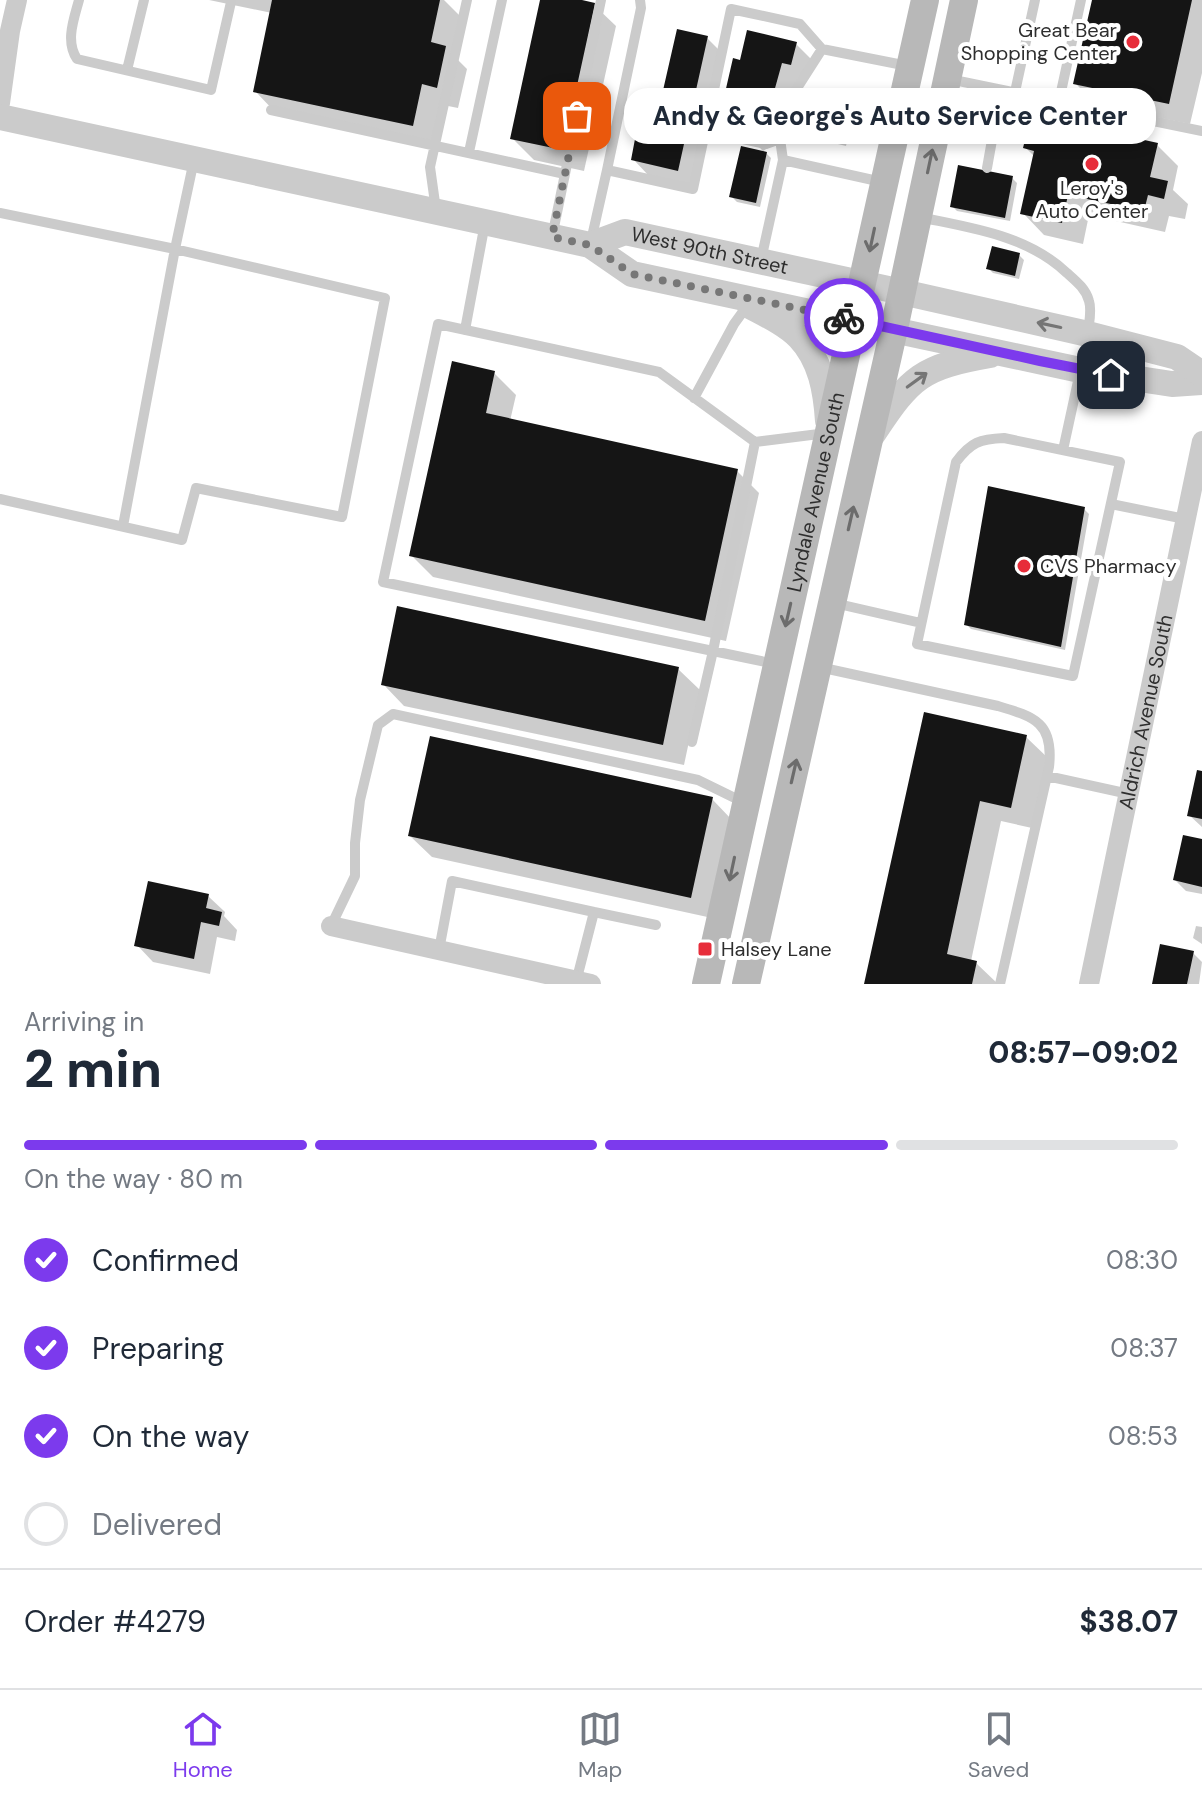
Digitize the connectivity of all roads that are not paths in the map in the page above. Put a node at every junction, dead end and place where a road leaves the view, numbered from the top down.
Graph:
1 (17, 0) edge
2 (79, 0) edge
3 (144, 0) edge
4 (467, 0) edge
5 (502, 0) edge
6 (601, 0) edge
7 (640, 0) edge
8 (925, 0) edge
9 (964, 0) edge
10 (1035, 0) edge
11 (1081, 0) edge
12 (231, 2) edge
13 (5, 31) edge
14 (822, 49) junction
15 (910, 66) junction
16 (127, 70) junction
17 (947, 78) junction
18 (1001, 90) junction
19 (1015, 92) junction
20 (1059, 101) junction
21 (0, 103) edge
22 (271, 110) dead end
23 (0, 117) edge
24 (705, 131) junction
25 (1202, 131) edge
26 (780, 139) junction
27 (434, 145) junction
28 (469, 152) junction
29 (194, 160) junction
30 (783, 160) junction
31 (987, 168) dead end
32 (607, 170) junction
33 (565, 174) junction
34 (884, 183) junction
35 (436, 212) junction
36 (0, 213) edge
37 (918, 217) junction
38 (485, 223) junction
39 (552, 237) junction
40 (590, 245) junction
41 (175, 249) junction
42 (761, 262) junction
43 (862, 284) junction
44 (902, 292) junction
45 (739, 299) junction
46 (854, 320) junction
47 (894, 329) junction
48 (465, 330) junction
49 (1088, 334) junction
50 (1002, 353) junction
51 (1080, 370) junction
52 (1202, 374) edge
53 (1202, 382) edge
54 (694, 398) junction
55 (829, 433) junction
56 (868, 440) junction
57 (1202, 441) edge
58 (755, 442) junction
59 (1063, 450) junction
60 (0, 499) edge
61 (1111, 504) junction
62 (1185, 519) junction
63 (123, 526) junction
64 (832, 602) junction
65 (921, 623) junction
66 (713, 651) junction
67 (777, 664) junction
68 (817, 666) junction
69 (692, 742) dead end
70 (1047, 776) junction
71 (1129, 794) junction
72 (746, 803) junction
73 (594, 912) junction
74 (656, 925) dead end
75 (331, 926) joint
76 (439, 950) junction
77 (581, 983) edge
78 (706, 984) edge
79 (746, 984) edge
80 (1000, 984) edge
81 (1089, 984) edge

1 - 13 street
2 - 16 lane
3 - 16 lane
4 - 27 lane
5 - 28 lane
6 - 33 lane
7 - 32 lane
8 - 15 main road, Lyndale Avenue South
9 - 17 main road, Lyndale Avenue South
10 - 19 lane
11 - 20 lane
12 - 16 lane
13 - 21 street
14 - 15 lane
14 - 24 lane
14 - 26 lane
15 - 34 main road, Lyndale Avenue South
17 - 18 lane
37 -> 17 main road, Lyndale Avenue South
18 - 19 lane
18 - 31 lane
19 - 20 lane
20 - 25 lane
22 - 27 lane
23 - 29 street, West 90th Street
24 - 26 lane
24 - 32 lane
26 - 30 lane
27 - 28 lane
27 - 35 lane
28 - 33 lane
29 - 35 street, West 90th Street
29 - 41 lane
30 - 34 lane
30 - 42 lane
32 - 40 lane
33 - 39 lane
34 -> 43 main road, Lyndale Avenue South
35 - 38 street, West 90th Street
36 - 41 lane
37 - 44 main road, Lyndale Avenue South
37 - 49 lane
38 - 39 street, West 90th Street
38 - 48 lane
39 - 40 street, West 90th Street
40 - 42 street, West 90th Street
40 - 45 street, West 90th Street
41 - 63 lane
41 - 63 lane
42 - 43 street, West 90th Street
43 - 44 street, West 90th Street
43 - 46 main road, Lyndale Avenue South
44 - 47 main road, Lyndale Avenue South
49 -> 44 street, West 90th Street
45 - 46 street, West 90th Street
45 - 54 lane
45 - 55 street
46 - 47 street, West 90th Street
46 - 55 main road, Lyndale Avenue South
47 - 50 street, West 90th Street
47 - 56 main road, Lyndale Avenue South
48 - 54 lane
48 - 66 lane
49 - 52 street, West 90th Street
50 - 51 street, West 90th Street
56 -> 50 street
51 - 53 street, West 90th Street
51 - 59 lane
54 - 58 lane
55 - 58 lane
55 -> 67 main road, Lyndale Avenue South
64 -> 56 main road, Lyndale Avenue South
57 - 62 street, Aldrich Avenue South
58 - 66 lane
59 - 61 lane
59 - 65 lane
60 - 63 lane
61 - 62 lane
61 - 65 lane
62 - 71 street, Aldrich Avenue South
64 - 65 lane
64 - 68 main road, Lyndale Avenue South
66 - 67 lane
66 - 69 lane
67 - 72 main road, Lyndale Avenue South
68 - 70 lane
79 -> 68 main road, Lyndale Avenue South
70 - 71 lane
70 - 80 lane
71 - 81 street, Aldrich Avenue South
72 - 75 lane
72 -> 78 main road, Lyndale Avenue South
73 - 74 lane
73 - 76 lane
73 - 77 lane
75 - 76 street
76 - 77 street

